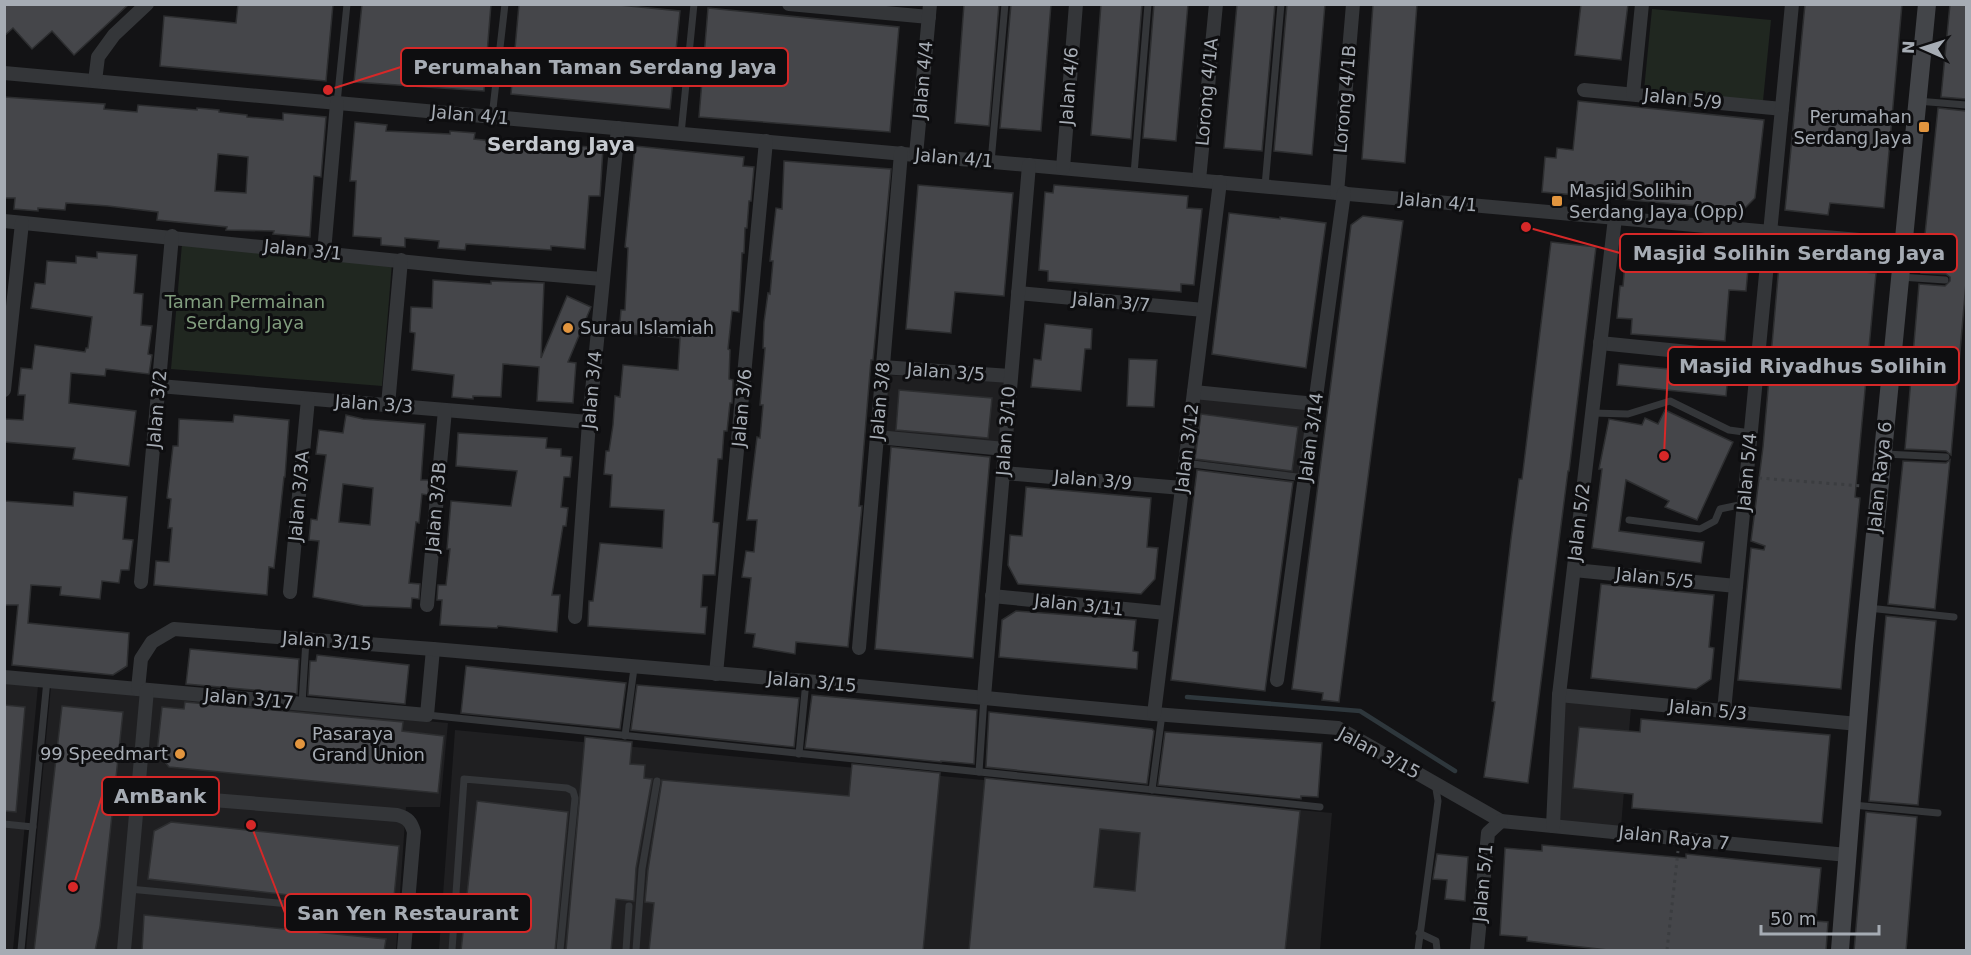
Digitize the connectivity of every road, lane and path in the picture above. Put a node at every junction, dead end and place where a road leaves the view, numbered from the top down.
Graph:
1 (147, 4) edge
2 (347, 4) edge
3 (505, 4) edge
4 (694, 4) edge
5 (789, 4) edge
6 (1005, 4) edge
7 (1076, 4) edge
8 (1148, 4) edge
9 (1216, 4) edge
10 (1281, 4) edge
11 (1353, 4) edge
12 (1642, 4) edge
13 (1792, 4) edge
14 (1927, 4) edge
15 (930, 11) edge
16 (4, 73) edge
17 (95, 81) junction
18 (1584, 90) dead end
19 (1633, 94) junction
20 (1917, 101) junction
21 (337, 103) junction
22 (1966, 105) edge
23 (1782, 109) junction
24 (492, 117) junction
25 (618, 128) junction
26 (681, 134) junction
27 (766, 141) junction
28 (901, 153) junction
29 (916, 155) junction
30 (991, 162) junction
31 (1029, 165) junction
32 (1063, 168) junction
33 (1134, 174) junction
34 (1199, 180) junction
35 (1220, 182) junction
36 (1265, 186) junction
37 (1340, 193) junction
38 (1615, 218) junction
39 (4, 221) edge
40 (22, 223) junction
41 (1770, 232) junction
42 (172, 236) junction
43 (1904, 244) junction
44 (324, 252) junction
45 (401, 260) junction
46 (1900, 277) junction
47 (602, 279) junction
48 (1945, 280) dead end
49 (1018, 293) junction
50 (1204, 310) junction
51 (1600, 343) junction
52 (1758, 359) junction
53 (882, 367) junction
54 (1010, 376) junction
55 (159, 386) junction
56 (4, 390) edge
57 (1194, 392) junction
58 (308, 399) junction
59 (1316, 404) junction
60 (388, 405) junction
61 (445, 410) junction
62 (1592, 413) junction
63 (589, 422) junction
64 (1751, 433) junction
65 (877, 437) junction
66 (1005, 449) junction
67 (1883, 454) junction
68 (1946, 457) dead end
69 (1185, 463) junction
70 (1004, 473) junction
71 (1747, 477) junction
72 (1305, 478) junction
73 (1182, 488) junction
74 (1879, 488) junction
75 (1744, 504) junction
76 (1629, 520) dead end
77 (1574, 570) junction
78 (141, 582) dead end
79 (1736, 586) junction
80 (290, 592) dead end
81 (992, 596) junction
82 (427, 605) dead end
83 (1868, 608) junction
84 (1166, 613) junction
85 (575, 617) dead end
86 (1954, 617) dead end
87 (306, 640) junction
88 (859, 648) dead end
89 (433, 649) junction
90 (634, 668) junction
91 (716, 674) junction
92 (4, 676) edge
93 (47, 680) junction
94 (1277, 680) dead end
95 (806, 681) junction
96 (143, 689) junction
97 (1559, 695) junction
98 (984, 697) junction
99 (302, 704) junction
100 (1724, 711) junction
101 (1158, 714) junction
102 (427, 716) junction
103 (1858, 724) junction
104 (626, 736) junction
105 (799, 754) junction
106 (979, 772) junction
107 (657, 782) dead end
108 (1435, 783) junction
109 (1152, 790) junction
110 (138, 795) junction
111 (1851, 805) junction
112 (1320, 807) dead end
113 (1938, 813) dead end
114 (1501, 821) junction
115 (4, 824) edge
116 (1553, 826) junction
117 (33, 827) junction
118 (1679, 838) junction
119 (1847, 855) junction
120 (129, 889) junction
121 (629, 906) dead end
122 (407, 915) junction
123 (1419, 933) junction
124 (21, 951) edge
125 (124, 951) edge
126 (404, 951) edge
127 (452, 951) edge
128 (560, 951) edge
129 (626, 951) edge
130 (636, 951) edge
131 (1418, 951) edge
132 (1437, 951) edge
133 (1477, 951) edge
134 (1667, 951) edge
135 (1840, 951) edge

1 - 17 street
2 - 21 lane
3 - 24 lane
4 - 26 lane
5 - 15 street
6 - 30 lane
7 - 32 street, Jalan 4/6
8 - 33 lane
9 - 34 street, Lorong 4/1A
10 - 36 lane
11 - 37 street, Lorong 4/1B
12 - 19 street
13 - 23 street, Jalan 5/4
14 - 20 street, Jalan Raya 6
15 - 29 street, Jalan 4/4
16 - 17 street, Jalan 4/1
17 - 21 street, Jalan 4/1
18 - 19 street, Jalan 5/9
19 - 23 street, Jalan 5/9
20 - 22 lane
20 - 43 street, Jalan Raya 6
21 - 24 street, Jalan 4/1
21 - 44 street
23 - 41 street, Jalan 5/4
24 - 25 street, Jalan 4/1
25 - 26 street, Jalan 4/1
25 - 47 street, Jalan 3/4
26 - 27 street, Jalan 4/1
27 - 28 street, Jalan 4/1
27 - 91 street, Jalan 3/6
28 - 29 street, Jalan 4/1
28 - 53 street, Jalan 3/8
29 - 30 street, Jalan 4/1
30 - 31 street, Jalan 4/1
31 - 32 street, Jalan 4/1
31 - 49 street, Jalan 3/10
32 - 33 street, Jalan 4/1
33 - 34 street, Jalan 4/1
34 - 35 street, Jalan 4/1
35 - 36 street, Jalan 4/1
35 - 50 street, Jalan 3/12
36 - 37 street, Jalan 4/1
37 - 38 street, Jalan 4/1
37 - 59 street, Jalan 3/14
38 - 41 street, Jalan 4/1
38 - 51 street, Jalan 5/2
39 - 40 street, Jalan 3/1
40 - 42 street, Jalan 3/1
40 - 56 street
41 - 43 street, Jalan 4/1
41 - 52 street, Jalan 5/4
42 - 44 street, Jalan 3/1
42 - 55 street, Jalan 3/2
43 - 46 street, Jalan Raya 6
44 - 45 street, Jalan 3/1
45 - 47 street, Jalan 3/1
45 - 60 street
46 - 48 lane
46 - 67 street, Jalan Raya 6
47 - 63 street, Jalan 3/4
49 - 50 street, Jalan 3/7
49 - 54 street, Jalan 3/10
50 - 57 street, Jalan 3/12
51 - 52 street
51 - 62 street, Jalan 5/2
52 - 64 street, Jalan 5/4
53 - 54 street, Jalan 3/5
53 - 65 street, Jalan 3/8
54 - 66 street, Jalan 3/10
55 - 58 street, Jalan 3/3
55 - 78 street, Jalan 3/2
57 - 59 street
57 - 69 street, Jalan 3/12
58 - 60 street, Jalan 3/3
58 - 80 street, Jalan 3/3A
59 - 72 street, Jalan 3/14
60 - 61 street, Jalan 3/3
61 - 63 street, Jalan 3/3
61 - 82 street, Jalan 3/3B
62 - 64 lane
62 - 77 street, Jalan 5/2
63 - 85 street, Jalan 3/4
64 - 71 street, Jalan 5/4
65 - 66 street
65 - 88 street, Jalan 3/8
66 - 70 street, Jalan 3/10
67 - 68 lane
67 - 74 street, Jalan Raya 6
69 - 72 lane
69 - 73 street, Jalan 3/12
70 - 73 street, Jalan 3/9
70 - 81 street, Jalan 3/10
71 - 74 path
71 - 75 street, Jalan 5/4
72 - 94 street, Jalan 3/14
73 - 84 street, Jalan 3/12
74 - 83 street, Jalan Raya 6
75 - 76 lane
75 - 79 street, Jalan 5/4
77 - 79 street, Jalan 5/5
77 - 97 street, Jalan 5/2
79 - 100 street, Jalan 5/4
81 - 84 street, Jalan 3/11
81 - 98 street, Jalan 3/10
83 - 86 lane
83 - 103 street, Jalan Raya 6
84 - 101 street, Jalan 3/12
87 - 89 street, Jalan 3/15
87 - 96 street, Jalan 3/15
87 - 99 lane
89 - 90 street, Jalan 3/15
89 - 102 street
90 - 91 street, Jalan 3/15
90 - 104 lane
91 - 95 street, Jalan 3/15
92 - 93 street, Jalan 3/17
93 - 96 street, Jalan 3/17
93 - 117 lane
95 - 98 street, Jalan 3/15
95 - 105 lane
96 - 99 street, Jalan 3/17
96 - 110 street, Jalan 3/15
97 - 100 street, Jalan 5/3
97 - 116 street, Jalan 5/2
98 - 101 street, Jalan 3/15
98 - 106 lane
99 - 102 street, Jalan 3/17
100 - 103 street, Jalan 5/3
101 - 108 street, Jalan 3/15
101 - 109 lane
102 - 104 lane
103 - 111 street, Jalan Raya 6
104 - 105 lane
105 - 106 lane
106 - 109 lane
107 - 130 lane
108 - 114 street, Jalan 3/15
108 - 123 lane
109 - 112 lane
110 - 120 street, Jalan 3/15
110 - 122 street
111 - 113 lane
111 - 119 street, Jalan Raya 6
114 - 116 street, Jalan Raya 7
114 - 133 street, Jalan 5/1
115 - 117 lane
116 - 118 street, Jalan Raya 7
117 - 124 lane
118 - 119 street, Jalan Raya 7
118 - 134 path
119 - 135 street, Jalan Raya 6
120 - 122 lane
120 - 125 street, Jalan 3/15
121 - 129 lane
122 - 126 street
123 - 131 lane
123 - 132 lane
127 - 128 lane

